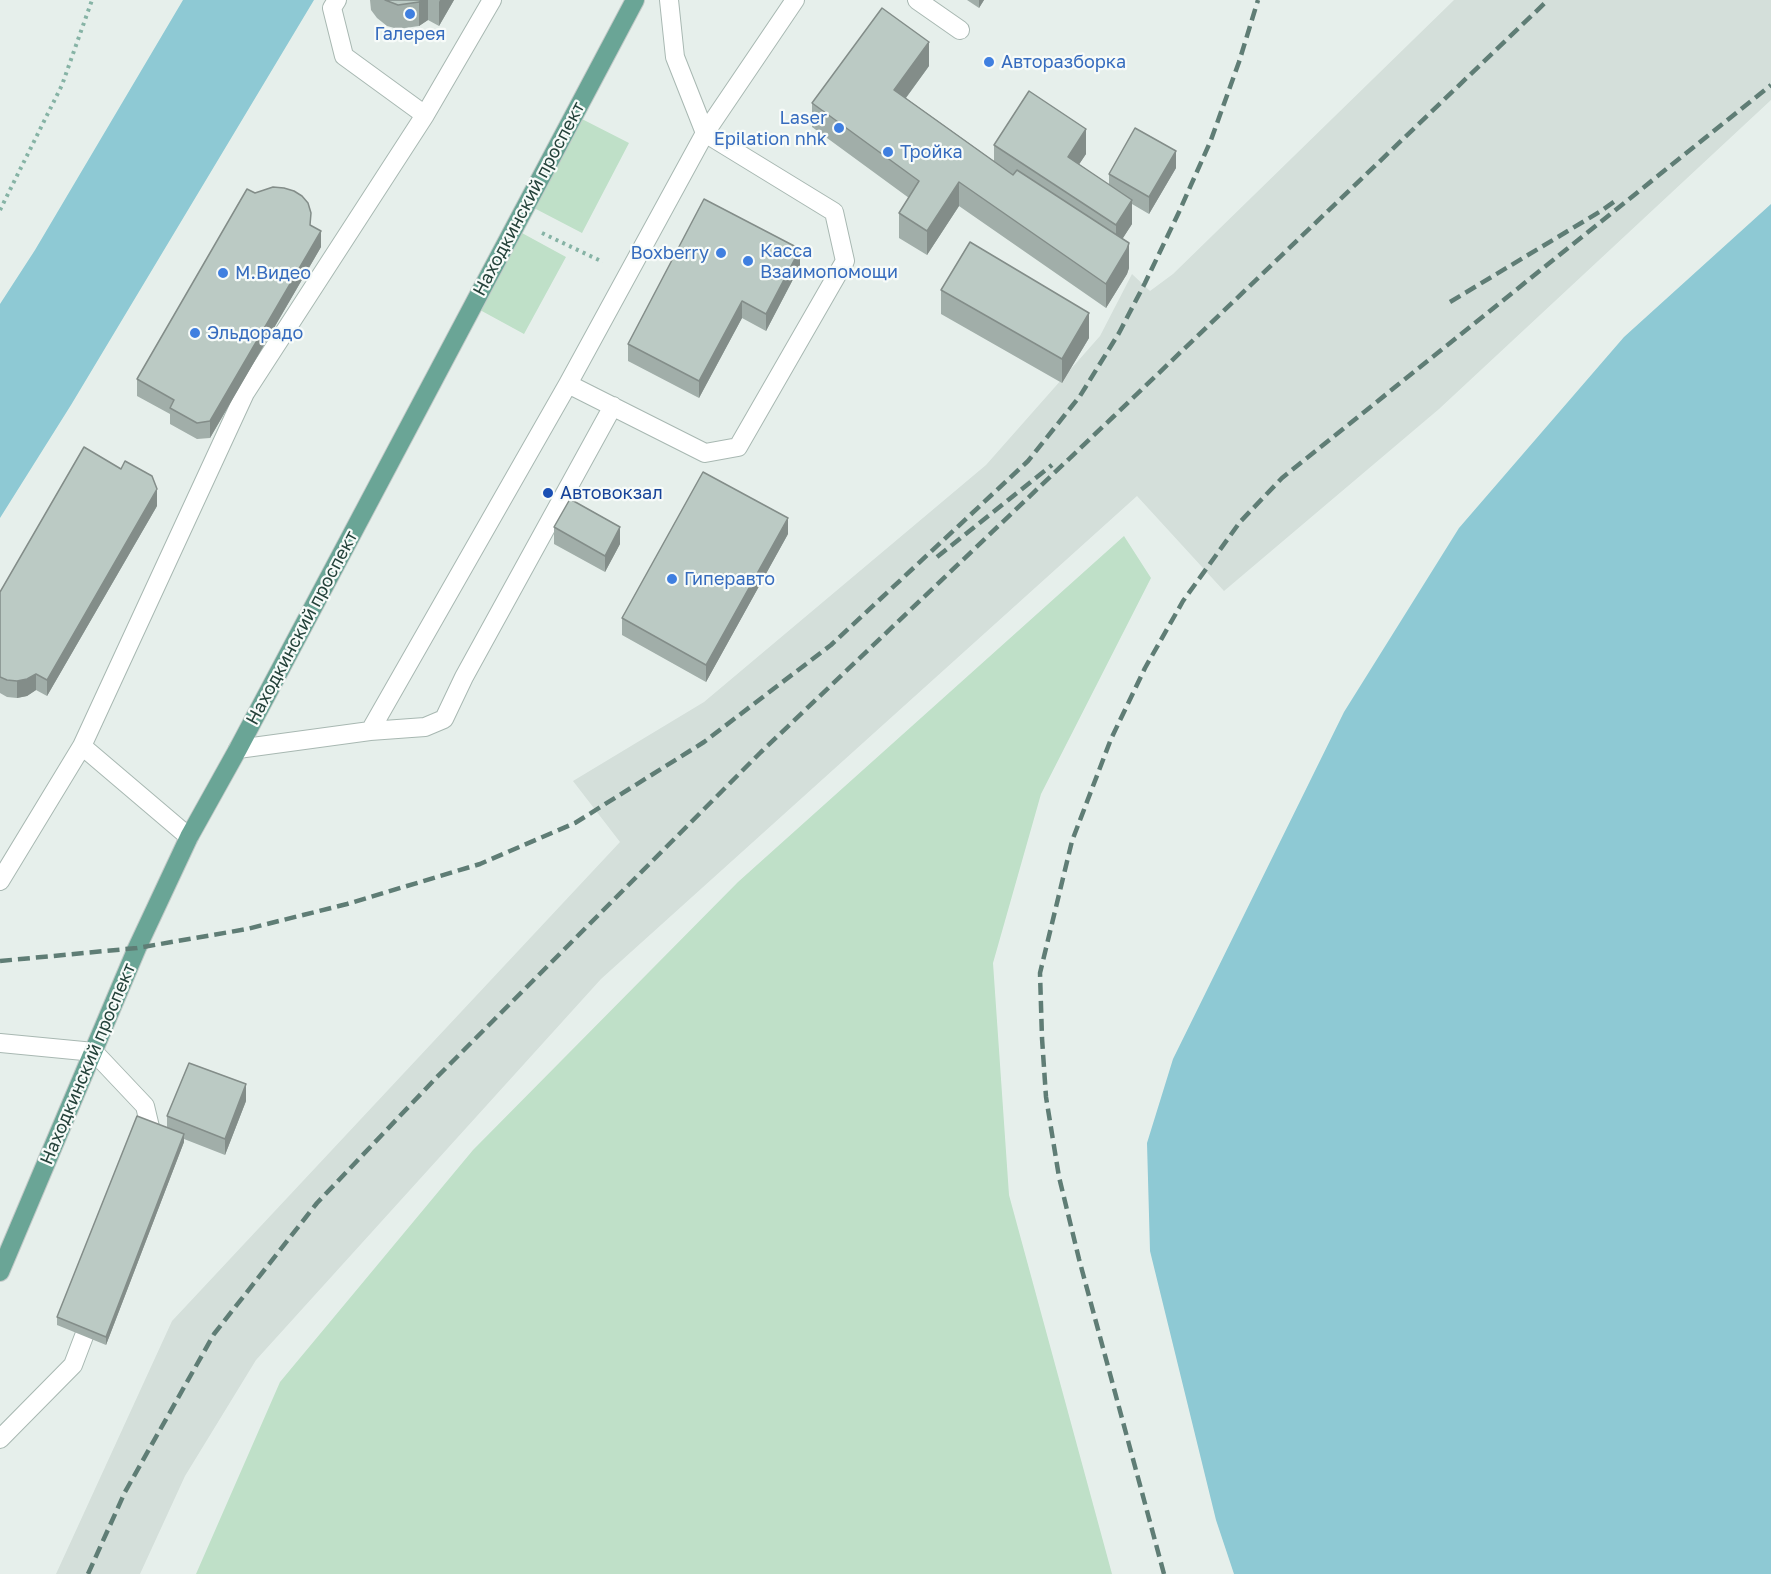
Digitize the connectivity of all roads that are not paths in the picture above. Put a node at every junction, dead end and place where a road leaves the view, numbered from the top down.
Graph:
1 (337, 0) edge
2 (492, 0) edge
3 (635, 0) edge
4 (669, 0) edge
5 (795, 0) edge
6 (917, 0) edge
7 (960, 30) dead end
8 (425, 115) junction
9 (705, 133) junction
10 (568, 384) junction
11 (613, 406) junction
12 (370, 731) junction
13 (82, 746) junction
14 (238, 750) junction
15 (189, 837) junction
16 (0, 881) edge
17 (0, 1043) edge
18 (93, 1052) junction
19 (153, 1158) edge
20 (0, 1272) edge
21 (98, 1301) edge
22 (0, 1439) edge

1 - 8 lane
2 - 8 lane
3 - 14 main road, Находкинский проспект
4 - 9 lane
5 - 9 lane
6 - 7 lane
8 - 13 lane
9 - 10 lane
9 - 11 lane
10 - 11 lane
10 - 12 lane
11 - 12 lane
12 - 14 lane
13 - 15 lane
13 - 16 lane
14 - 15 main road, Находкинский проспект
15 - 18 main road, Находкинский проспект
17 - 18 lane
18 - 19 lane
18 - 20 main road, Находкинский проспект
21 - 22 lane

